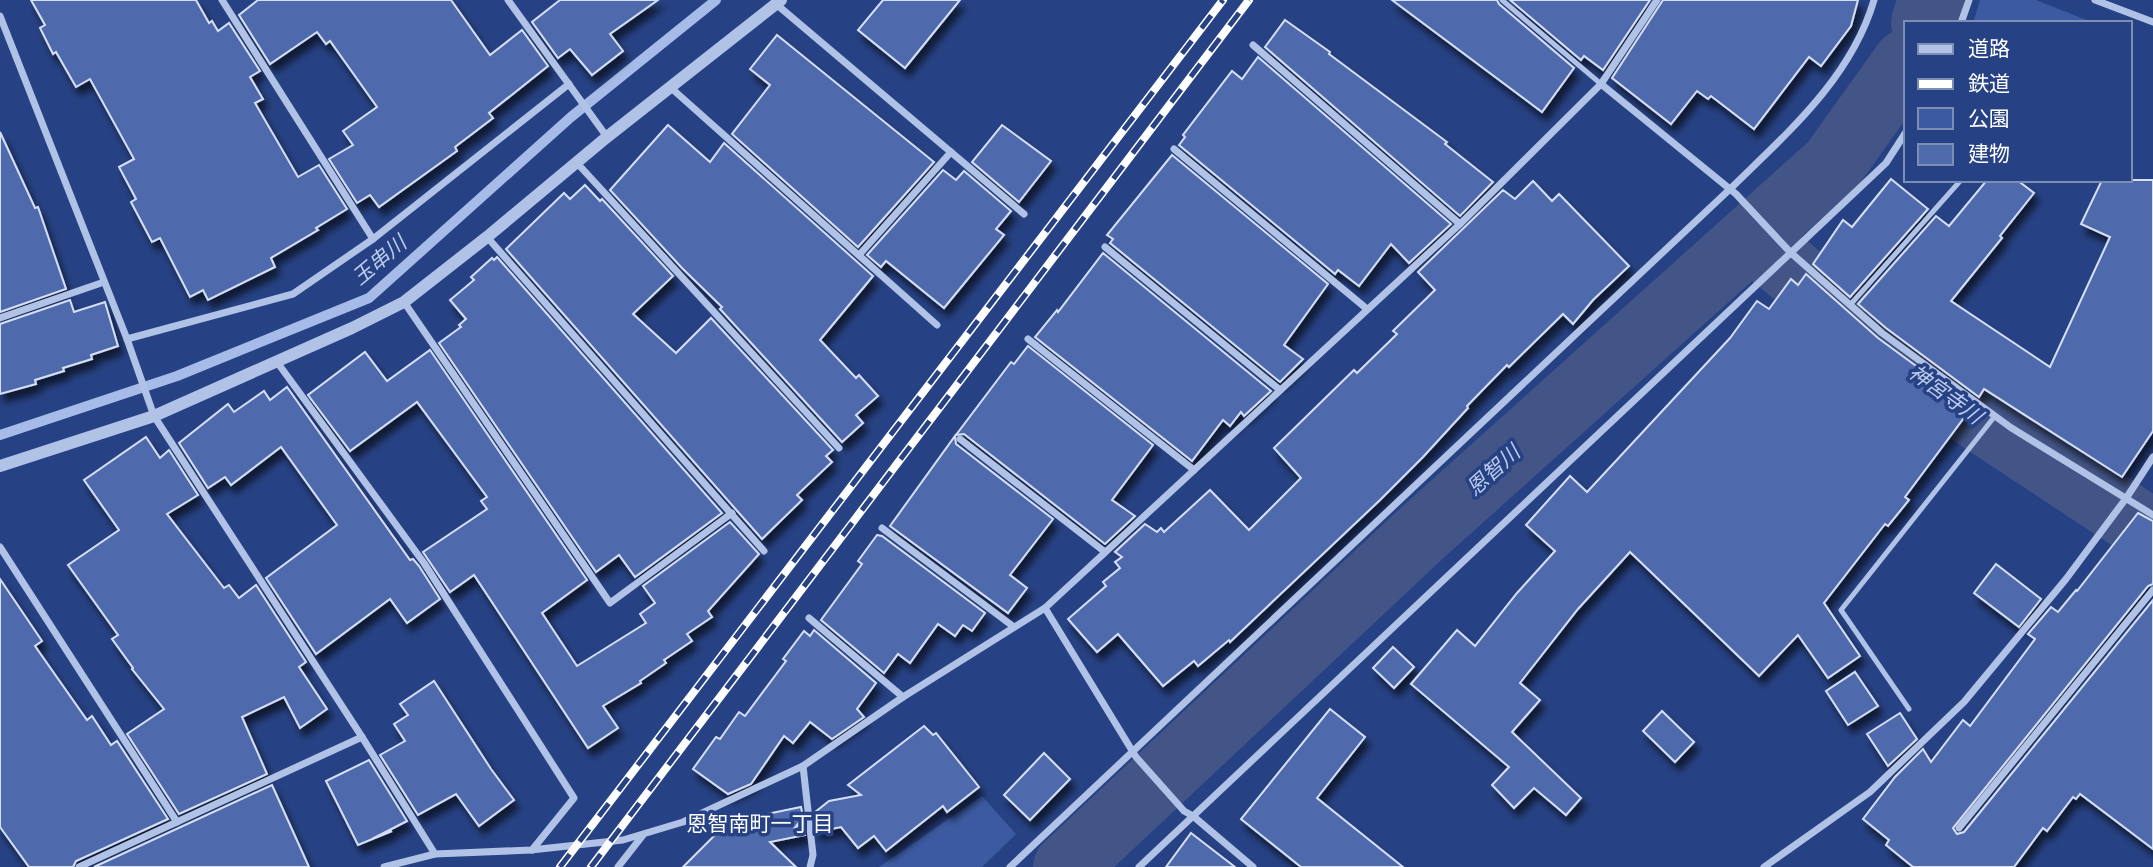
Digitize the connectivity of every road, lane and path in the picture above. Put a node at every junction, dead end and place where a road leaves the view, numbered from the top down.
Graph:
1 (222, 0) edge
2 (508, 0) edge
3 (1502, 0) edge
4 (1657, 0) edge
5 (1874, 0) edge
6 (1969, 0) edge
7 (2095, 0) edge
8 (779, 2) edge
9 (0, 16) edge
10 (1962, 21) edge
11 (2153, 22) edge
12 (1253, 44) dead end
13 (569, 84) junction
14 (1601, 84) junction
15 (670, 87) junction
16 (1904, 135) edge
17 (607, 137) junction
18 (1174, 149) dead end
19 (951, 152) junction
20 (577, 163) junction
21 (1959, 182) edge
22 (1733, 192) junction
23 (1024, 214) dead end
24 (1460, 224) junction
25 (487, 237) junction
26 (373, 239) junction
27 (1105, 247) dead end
28 (1790, 252) junction
29 (859, 256) junction
30 (104, 282) junction
31 (404, 302) junction
32 (1850, 305) junction
33 (1367, 309) junction
34 (0, 318) edge
35 (937, 325) dead end
36 (1028, 339) dead end
37 (127, 340) junction
38 (277, 362) junction
39 (1280, 390) junction
40 (153, 416) junction
41 (1995, 416) junction
42 (960, 439) dead end
43 (839, 449) dead end
44 (2153, 457) edge
45 (0, 466) edge
46 (1194, 470) junction
47 (2127, 497) junction
48 (732, 513) junction
49 (2153, 515) edge
50 (882, 528) dead end
51 (0, 547) edge
52 (764, 551) dead end
53 (1105, 552) junction
54 (2153, 590) edge
55 (1045, 608) junction
56 (809, 618) dead end
57 (1014, 627) junction
58 (903, 697) junction
59 (1909, 709) dead end
60 (362, 737) junction
61 (1134, 754) junction
62 (803, 765) junction
63 (1193, 816) junction
64 (177, 822) junction
65 (1959, 828) dead end
66 (643, 834) junction
67 (531, 850) junction
68 (435, 854) junction
69 (79, 867) edge
70 (384, 867) edge
71 (618, 867) edge
72 (810, 867) edge
73 (1010, 867) edge
74 (1139, 867) edge
75 (1253, 867) edge
76 (1764, 867) edge

1 - 26 street
2 - 13 street
3 - 14 lane
4 - 14 street
5 - 22 street
6 - 10 street
7 - 11 street
8 - 15 street
8 - 19 street
9 - 30 street
12 - 24 street
13 - 17 street
13 - 26 street
14 - 22 street
14 - 24 street
15 - 17 street
15 - 29 street
16 - 28 street
17 - 20 street
18 - 33 street
19 - 23 street
19 - 29 street
20 - 25 street
20 - 43 street
21 - 32 lane
22 - 28 street
22 - 61 street
24 - 33 street
25 - 31 street
25 - 48 street
26 - 37 street
27 - 39 street
28 - 32 street
28 - 63 street
29 - 35 street
30 - 34 street
30 - 37 street
31 - 38 street
31 - 48 street
32 - 41 street
33 - 39 street
36 - 46 street
37 - 40 street
38 - 40 street
38 - 67 street
39 - 46 street
40 - 45 street
40 - 60 street
41 - 47 street
41 - 59 lane
42 - 53 street
44 - 47 street
46 - 53 street
47 - 49 street
47 - 76 street
48 - 52 street
50 - 57 street
51 - 64 street
53 - 55 street
54 - 65 street
55 - 57 street
55 - 61 street
56 - 58 street
57 - 58 street
58 - 62 street
60 - 64 street
60 - 68 street
61 - 63 street
61 - 73 street
62 - 66 street
62 - 72 street
63 - 74 street
63 - 75 street
64 - 69 street
66 - 67 street
66 - 71 street
67 - 68 street
68 - 70 street

